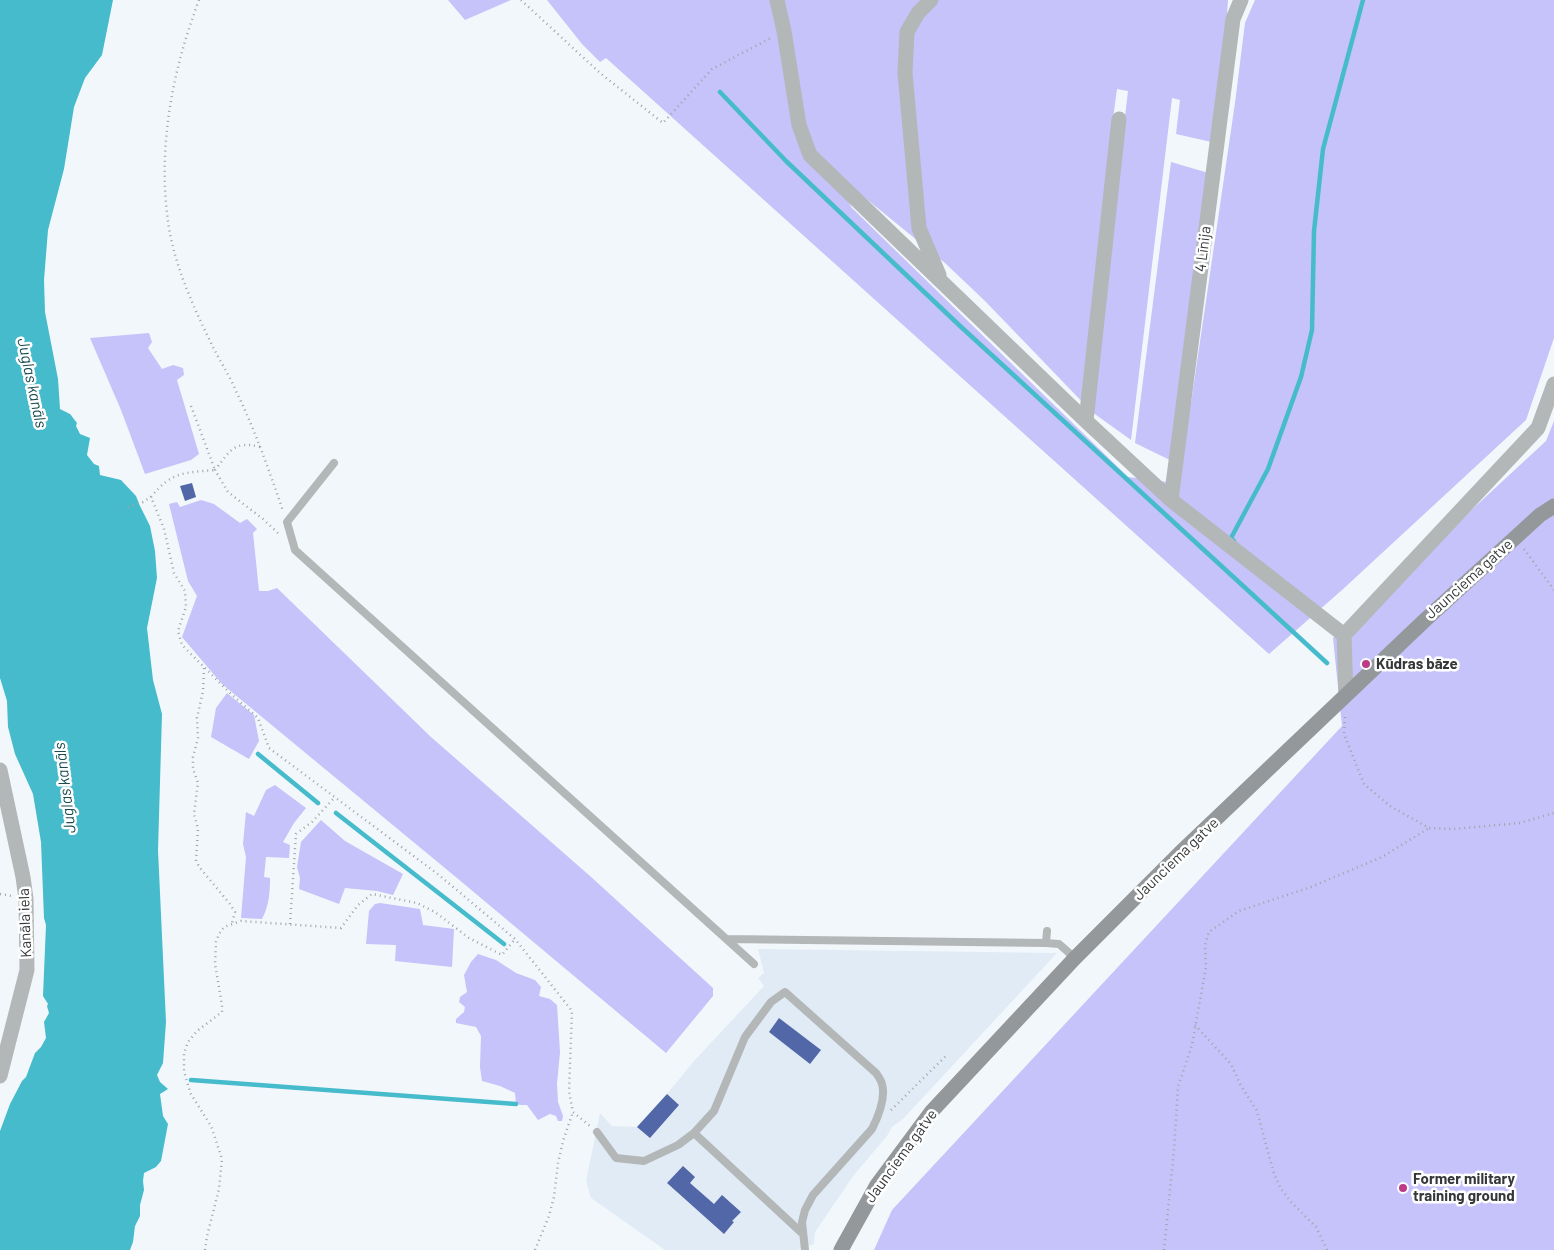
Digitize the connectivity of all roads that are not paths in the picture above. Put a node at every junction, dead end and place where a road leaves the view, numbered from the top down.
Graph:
1 (777, 0) edge
2 (931, 0) edge
3 (1241, 0) edge
4 (1119, 119) dead end
5 (942, 281) junction
6 (1554, 384) edge
7 (1086, 421) junction
8 (334, 463) dead end
9 (1171, 500) junction
10 (1554, 506) edge
11 (1344, 635) junction
12 (1346, 695) junction
13 (0, 770) edge
14 (4, 799) edge
15 (1047, 930) dead end
16 (727, 939) junction
17 (1046, 943) junction
18 (1075, 958) junction
19 (754, 964) dead end
20 (0, 1076) edge
21 (597, 1132) road end
22 (694, 1133) junction
23 (803, 1234) junction
24 (805, 1250) edge
25 (841, 1250) edge

1 - 5 street
2 - 5 street
3 - 9 street, 4 Līnija
4 - 7 street
5 - 7 street
6 - 11 street
7 - 9 street
8 - 16 lane
9 - 11 street
10 - 12 main road, Jaunciema gatve
11 - 12 street
12 - 18 main road, Jaunciema gatve
13 - 14 street, Kanāla iela
14 - 20 street, Kanāla iela
15 - 17 lane
16 - 17 lane
16 - 19 lane
17 - 18 lane
18 - 25 main road, Jaunciema gatve
21 - 22 lane
22 - 23 lane
22 - 23 lane
23 - 24 lane

